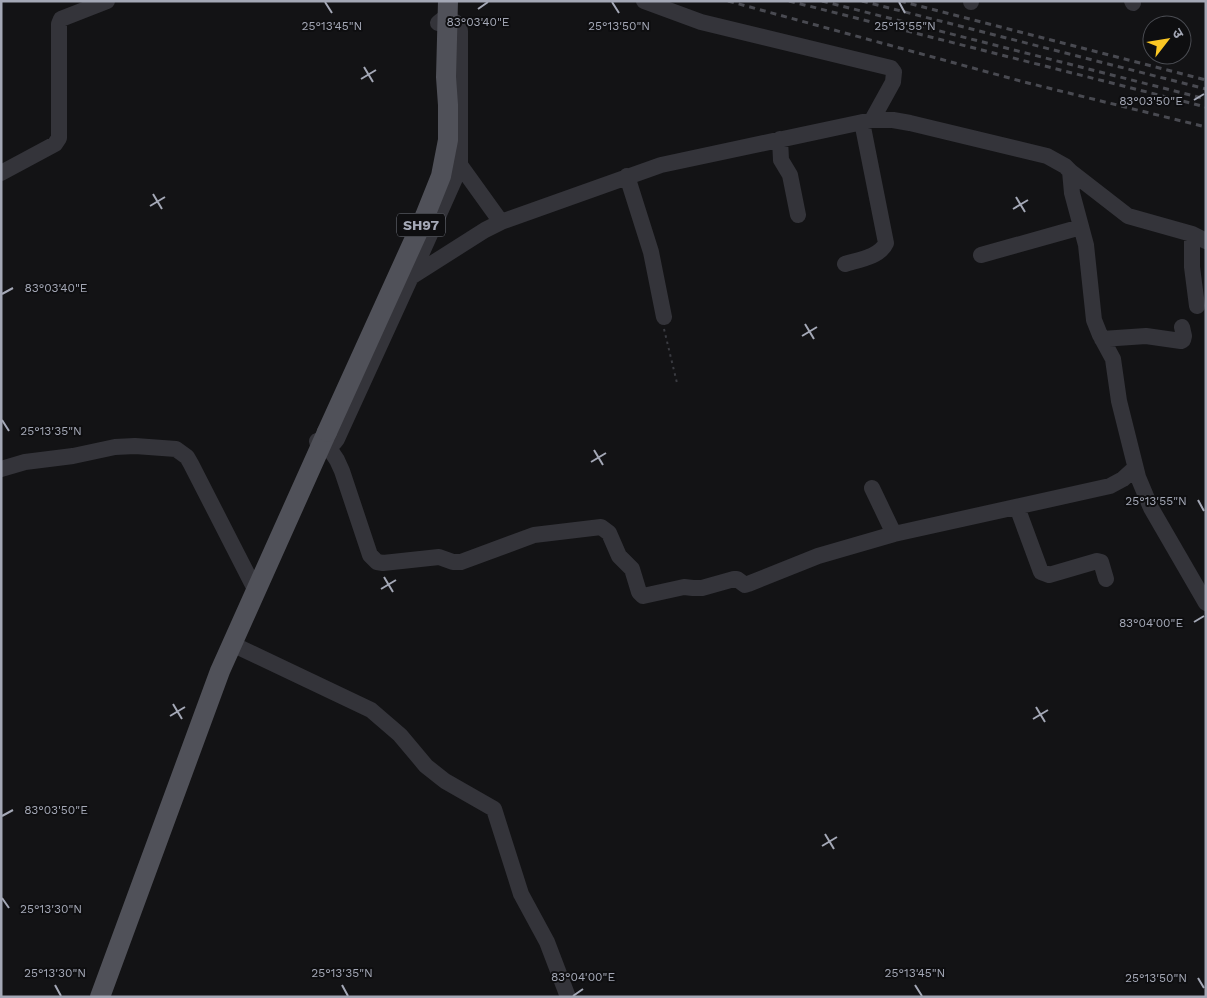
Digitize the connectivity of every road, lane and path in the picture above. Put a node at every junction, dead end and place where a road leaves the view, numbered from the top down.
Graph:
1 (107, 1) edge
2 (448, 1) edge
3 (644, 1) edge
4 (867, 121) junction
5 (780, 140) junction
6 (460, 164) junction
7 (1070, 171) junction
8 (1, 173) edge
9 (627, 176) junction
10 (798, 215) dead end
11 (501, 222) junction
12 (1081, 227) junction
13 (1199, 238) edge
14 (981, 255) dead end
15 (845, 264) dead end
16 (411, 277) junction
17 (1197, 306) dead end
18 (664, 317) joint
19 (1182, 327) dead end
20 (1102, 339) junction
21 (677, 383) dead end
22 (325, 443) junction
23 (1135, 468) junction
24 (1, 469) edge
25 (872, 488) dead end
26 (1017, 507) junction
27 (894, 534) junction
28 (1106, 578) dead end
29 (256, 591) junction
30 (1206, 603) edge
31 (232, 644) junction
32 (100, 997) edge
33 (568, 997) edge

1 - 8 street
2 - 22 main road, SH97, bridge
3 - 4 street
4 - 5 street
4 - 7 street
4 - 15 street
5 - 9 street
5 - 10 street
6 - 11 street
6 - 16 street
6 - 22 street
7 - 12 street
7 - 13 street
9 - 11 street
9 - 18 street
11 - 16 street
12 - 14 street
12 - 20 street
13 - 17 street
16 - 22 street
18 - 21 path
19 - 20 street
20 - 23 street
22 - 27 street
22 - 29 main road, SH97
23 - 26 street
23 - 30 street
24 - 29 street
25 - 27 street
26 - 27 street
26 - 28 street
29 - 31 main road, SH97
31 - 32 main road, SH97
31 - 33 street

